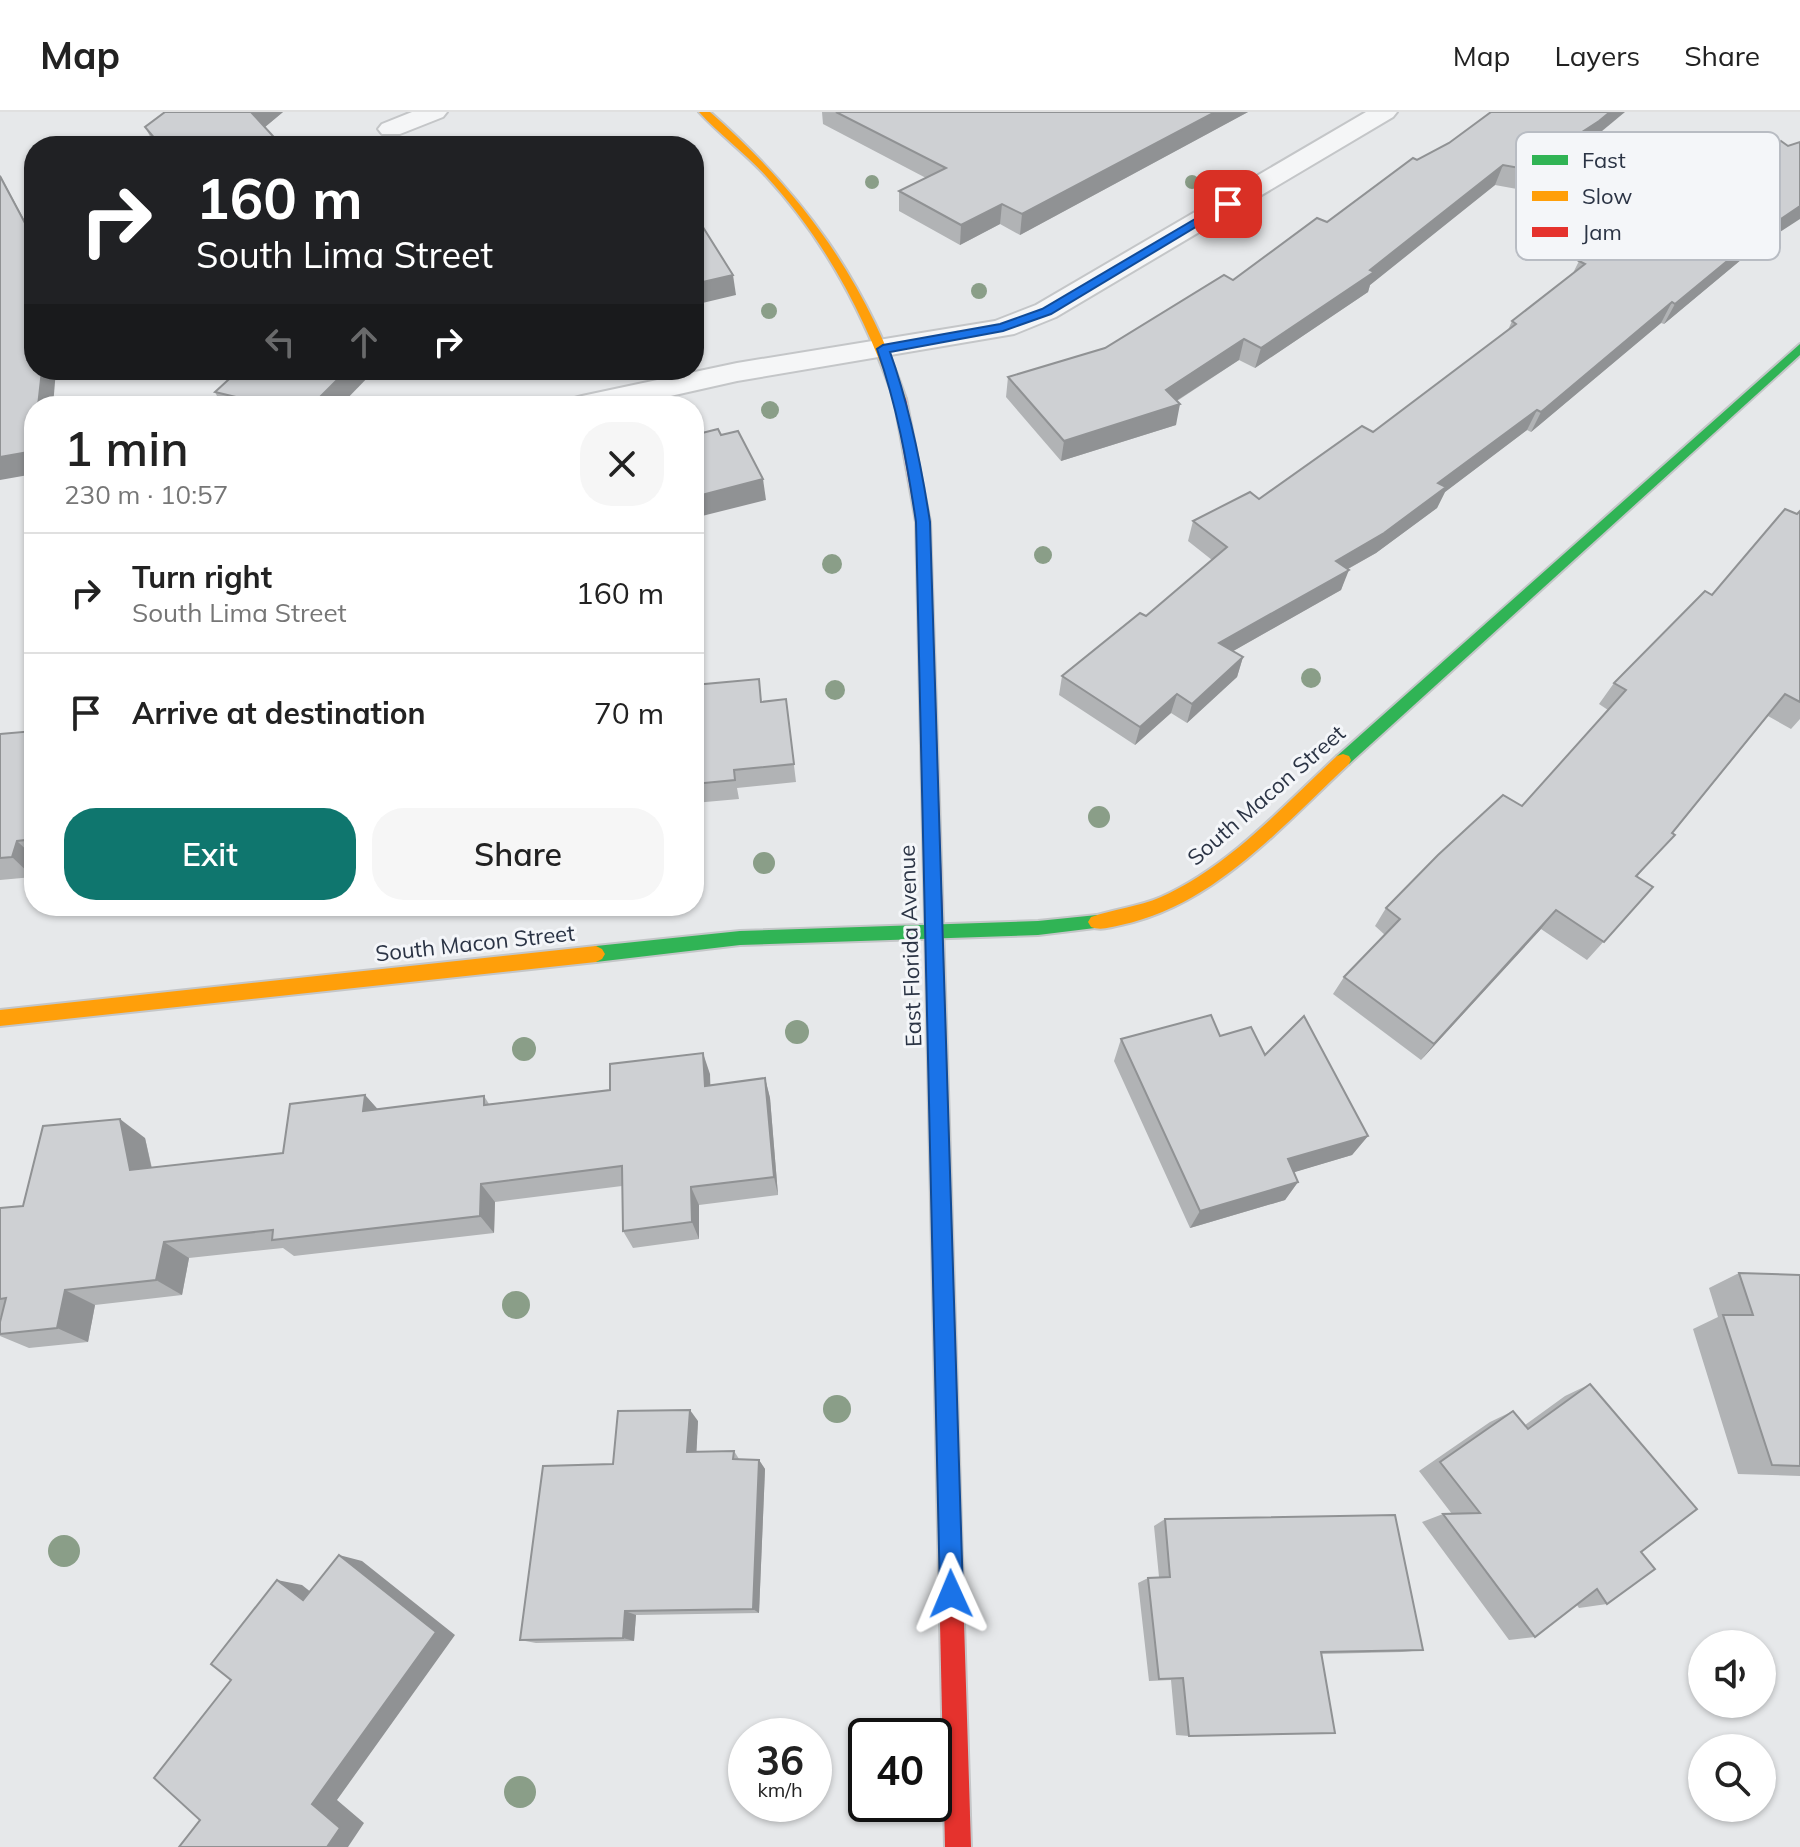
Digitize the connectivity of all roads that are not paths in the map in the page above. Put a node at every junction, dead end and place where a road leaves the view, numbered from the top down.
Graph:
1 (434, 112) edge
2 (1384, 112) edge
3 (711, 114) edge
4 (391, 129) dead end
5 (1800, 348) edge
6 (883, 349) junction
7 (704, 379) edge
8 (701, 380) edge
9 (628, 396) edge
10 (934, 930) junction
11 (0, 1018) edge
12 (958, 1847) edge

1 - 4 street
2 - 6 street
3 - 6 street, East Florida Avenue
5 - 10 street, South Macon Street
6 - 7 street
6 - 10 street, East Florida Avenue
8 - 9 street
10 - 11 street, South Macon Street
10 - 12 street, East Florida Avenue

